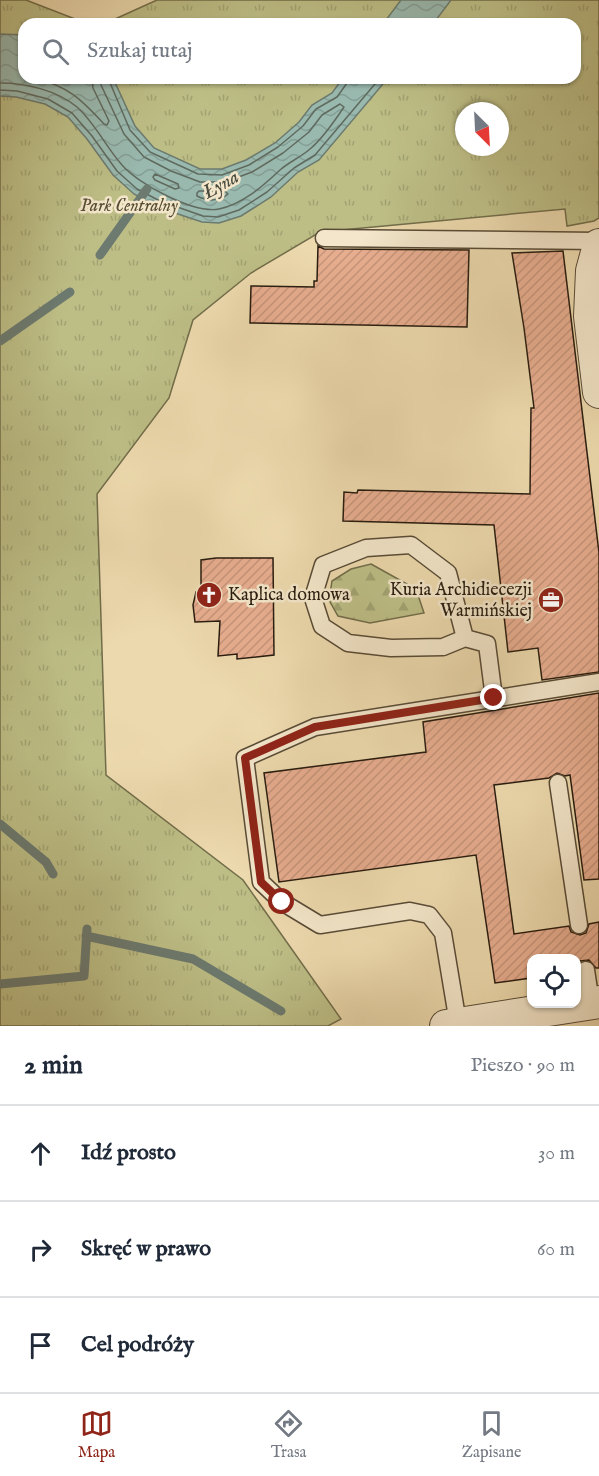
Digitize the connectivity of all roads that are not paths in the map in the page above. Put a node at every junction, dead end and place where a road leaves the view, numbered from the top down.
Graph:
1 (324, 238) dead end
2 (599, 243) edge
3 (599, 392) edge
4 (465, 638) junction
5 (599, 682) edge
6 (494, 698) junction
7 (558, 783) dead end
8 (579, 925) dead end
9 (586, 970) dead end
10 (595, 1003) edge
11 (452, 1024) edge

1 - 2 lane
2 - 3 street
4 - 4 lane
4 - 6 lane
5 - 6 lane
6 - 11 lane
7 - 8 lane
9 - 10 lane
10 - 11 street

